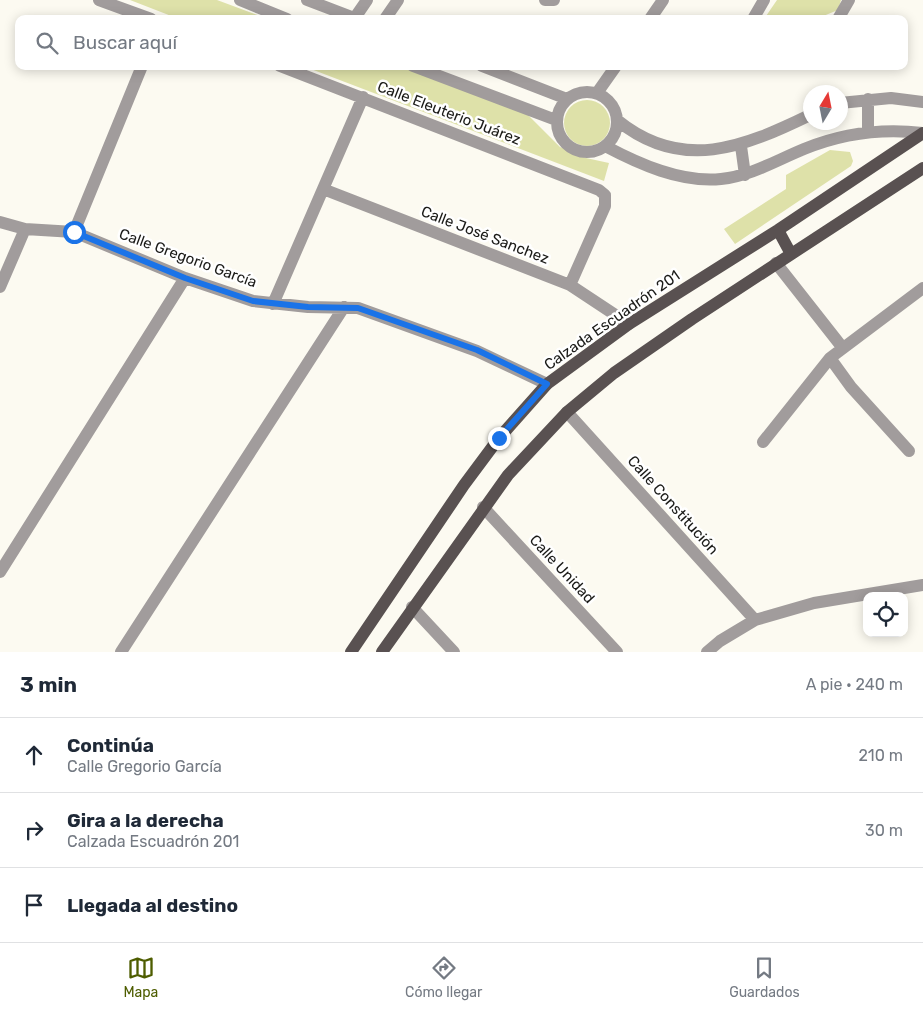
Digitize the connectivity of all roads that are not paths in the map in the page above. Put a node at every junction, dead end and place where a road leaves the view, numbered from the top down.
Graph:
1 (99, 0) edge
2 (240, 0) edge
3 (307, 0) edge
4 (367, 0) edge
5 (398, 0) edge
6 (544, 0) edge
7 (554, 0) edge
8 (664, 0) edge
9 (764, 0) edge
10 (849, 0) edge
11 (140, 15) edge
12 (277, 15) edge
13 (347, 15) edge
14 (357, 15) edge
15 (388, 15) edge
16 (653, 15) edge
17 (755, 15) edge
18 (840, 15) edge
19 (140, 70) edge
20 (291, 70) edge
21 (424, 70) edge
22 (492, 70) edge
23 (613, 70) edge
24 (597, 93) junction
25 (363, 97) junction
26 (567, 99) junction
27 (868, 99) junction
28 (848, 102) edge
29 (923, 102) edge
30 (803, 118) edge
31 (556, 120) junction
32 (617, 120) junction
33 (868, 131) junction
34 (923, 133) edge
35 (605, 146) junction
36 (741, 146) junction
37 (923, 168) edge
38 (744, 175) junction
39 (323, 189) junction
40 (0, 222) edge
41 (24, 229) junction
42 (778, 230) junction
43 (74, 232) junction
44 (791, 254) junction
45 (776, 263) junction
46 (185, 278) junction
47 (570, 285) junction
48 (0, 287) edge
49 (923, 288) edge
50 (273, 304) junction
51 (344, 307) junction
52 (629, 324) junction
53 (842, 347) junction
54 (830, 358) junction
55 (547, 384) junction
56 (567, 412) junction
57 (763, 442) dead end
58 (909, 451) dead end
59 (483, 507) junction
60 (0, 572) edge
61 (923, 585) edge
62 (412, 608) junction
63 (755, 620) junction
64 (121, 652) edge
65 (351, 652) edge
66 (382, 652) edge
67 (454, 652) edge
68 (617, 652) edge
69 (706, 652) edge

1 - 11 street
2 - 12 street
3 - 13 street
4 - 14 street
5 - 15 street
6 - 7 street
8 - 16 street
9 - 17 street
10 - 18 street
19 - 43 street
20 - 25 street, Calle Eleuterio Juárez
21 - 31 street
22 - 26 street
23 - 24 street
24 - 26 street
24 - 32 street
25 - 39 street
25 - 47 street, Calle Eleuterio Juárez
26 - 31 street
27 - 28 street
27 - 29 street
27 - 33 street
30 - 36 street
31 - 35 street
32 - 35 street
32 - 36 street
33 - 34 street
33 - 38 street
34 - 42 main road, Calzada Escuadrón 201
35 - 38 street
36 - 38 street
37 - 44 main road
39 - 47 street, Calle José Sanchez
39 - 50 street
40 - 41 street, Calle Gregorio García
41 - 43 street, Calle Gregorio García
41 - 48 street
42 - 44 main road
42 - 52 main road, Calzada Escuadrón 201
43 - 46 street, Calle Gregorio García
44 - 45 main road
45 - 53 street
45 - 56 main road
46 - 50 street, Calle Gregorio García
46 - 60 street
47 - 52 street, Calle José Sanchez
49 - 53 street
50 - 51 street, Calle Gregorio García
51 - 55 street, Calle Gregorio García
51 - 64 street
52 - 55 main road, Calzada Escuadrón 201
53 - 54 street
54 - 57 street
54 - 58 street
55 - 65 main road, Calzada Escuadrón 201
56 - 59 main road
56 - 63 street, Calle Constitución
59 - 62 main road
59 - 68 street, Calle Unidad
61 - 63 street
62 - 66 main road
62 - 67 street
63 - 69 street

